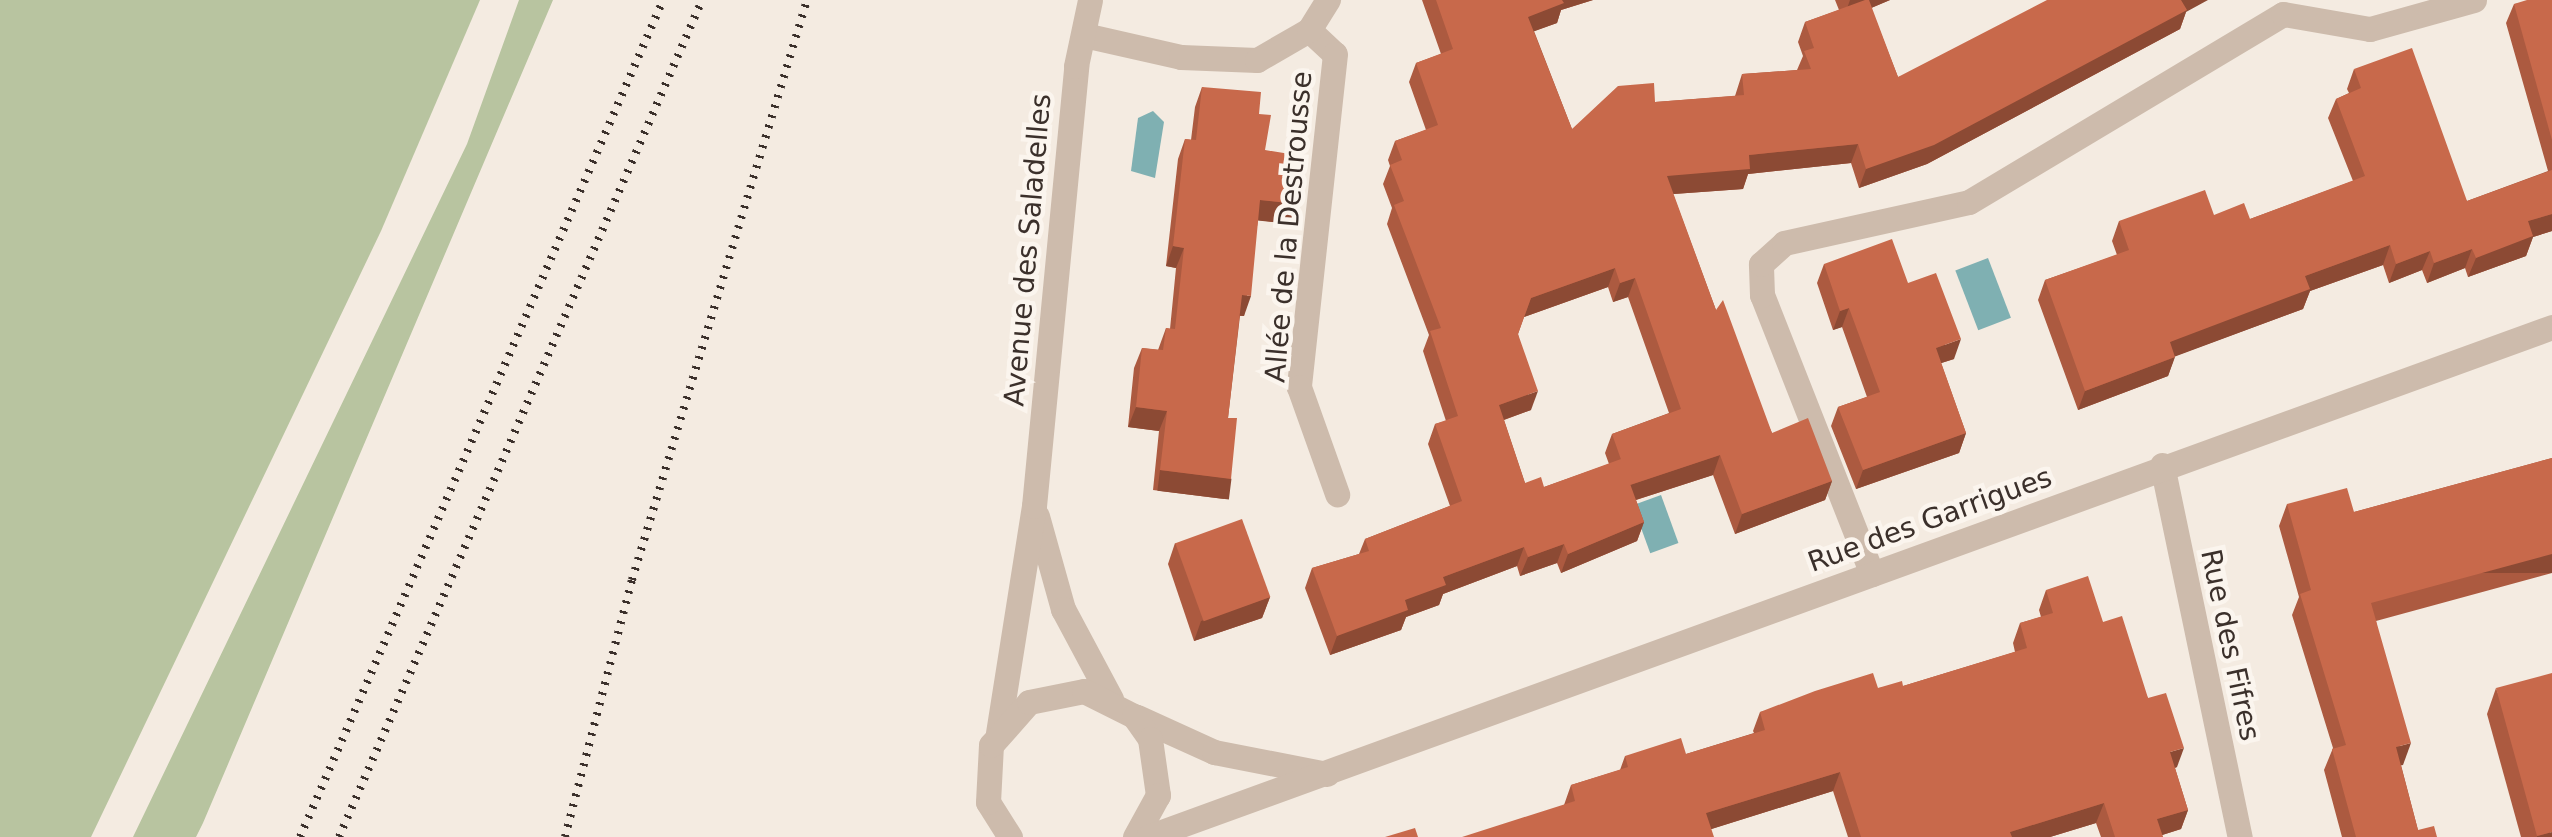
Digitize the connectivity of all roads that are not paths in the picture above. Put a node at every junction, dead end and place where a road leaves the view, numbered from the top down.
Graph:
1 (1090, 0) edge
2 (1328, 0) edge
3 (2474, 0) edge
4 (1309, 30) junction
5 (1084, 34) junction
6 (2552, 327) edge
7 (2162, 465) junction
8 (1337, 494) dead end
9 (1034, 506) junction
10 (1872, 574) junction
11 (1111, 699) junction
12 (1134, 716) junction
13 (998, 733) junction
14 (1332, 775) junction
15 (988, 802) junction
16 (986, 837) edge
17 (1010, 837) edge
18 (1135, 837) edge
19 (1148, 837) edge
20 (2240, 837) edge

1 - 5 street, Avenue des Saladelles
2 - 4 street
3 - 10 street
4 - 5 street
4 - 8 street, Allée de la Destrousse
5 - 9 street, Avenue des Saladelles
6 - 7 street, Rue des Garrigues
7 - 10 street, Rue des Garrigues
7 - 20 street, Rue des Fifres
9 - 11 street, Avenue des Saladelles
9 - 13 street, Avenue des Saladelles
10 - 14 street, Rue des Garrigues
11 - 12 street
11 - 13 street
12 - 14 street
12 - 18 street
13 - 15 street, Avenue des Saladelles
14 - 19 street, Rue des Garrigues
15 - 16 street
15 - 17 street

